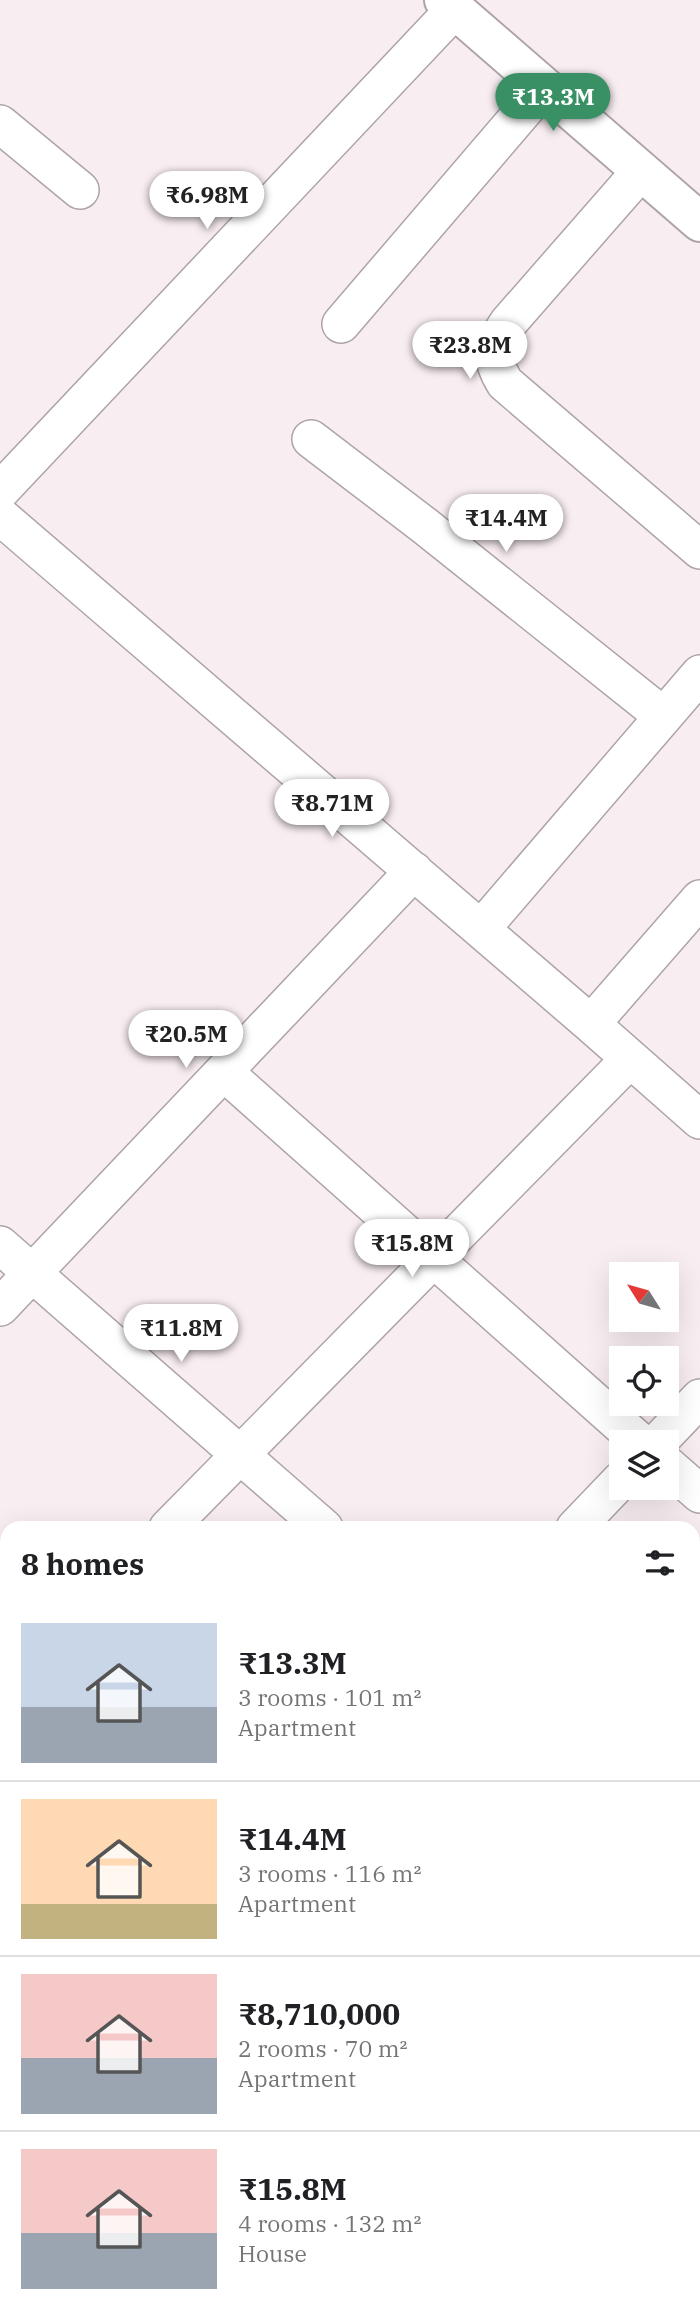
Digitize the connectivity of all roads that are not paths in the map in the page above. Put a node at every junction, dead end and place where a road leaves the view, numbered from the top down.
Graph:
1 (449, 5) edge
2 (544, 87) junction
3 (0, 124) edge
4 (641, 171) junction
5 (79, 190) dead end
6 (700, 222) edge
7 (341, 324) dead end
8 (311, 439) dead end
9 (0, 491) edge
10 (0, 516) edge
11 (700, 550) edge
12 (700, 674) edge
13 (663, 716) junction
14 (414, 871) junction
15 (700, 899) edge
16 (481, 929) junction
17 (591, 1024) junction
18 (630, 1059) junction
19 (223, 1072) junction
20 (700, 1120) edge
21 (0, 1245) edge
22 (432, 1258) junction
23 (33, 1273) junction
24 (0, 1307) edge
25 (700, 1398) edge
26 (626, 1430) edge
27 (669, 1430) edge
28 (239, 1453) junction
29 (679, 1476) edge
30 (609, 1493) edge
31 (700, 1494) edge
32 (175, 1521) edge
33 (316, 1521) edge
34 (582, 1521) edge

1 - 2 street
1 - 9 street
2 - 4 street
2 - 7 street
3 - 5 street
4 - 6 street
4 - 11 street
8 - 13 street
10 - 14 street
12 - 13 street
13 - 16 street
14 - 16 street
14 - 19 street
15 - 17 street
16 - 17 street
17 - 18 street
18 - 20 street
18 - 22 street
19 - 22 street
19 - 23 street
21 - 23 street
22 - 26 street
22 - 28 street
23 - 24 street
23 - 28 street
25 - 27 street
28 - 32 street
28 - 33 street
29 - 31 street
30 - 34 street

